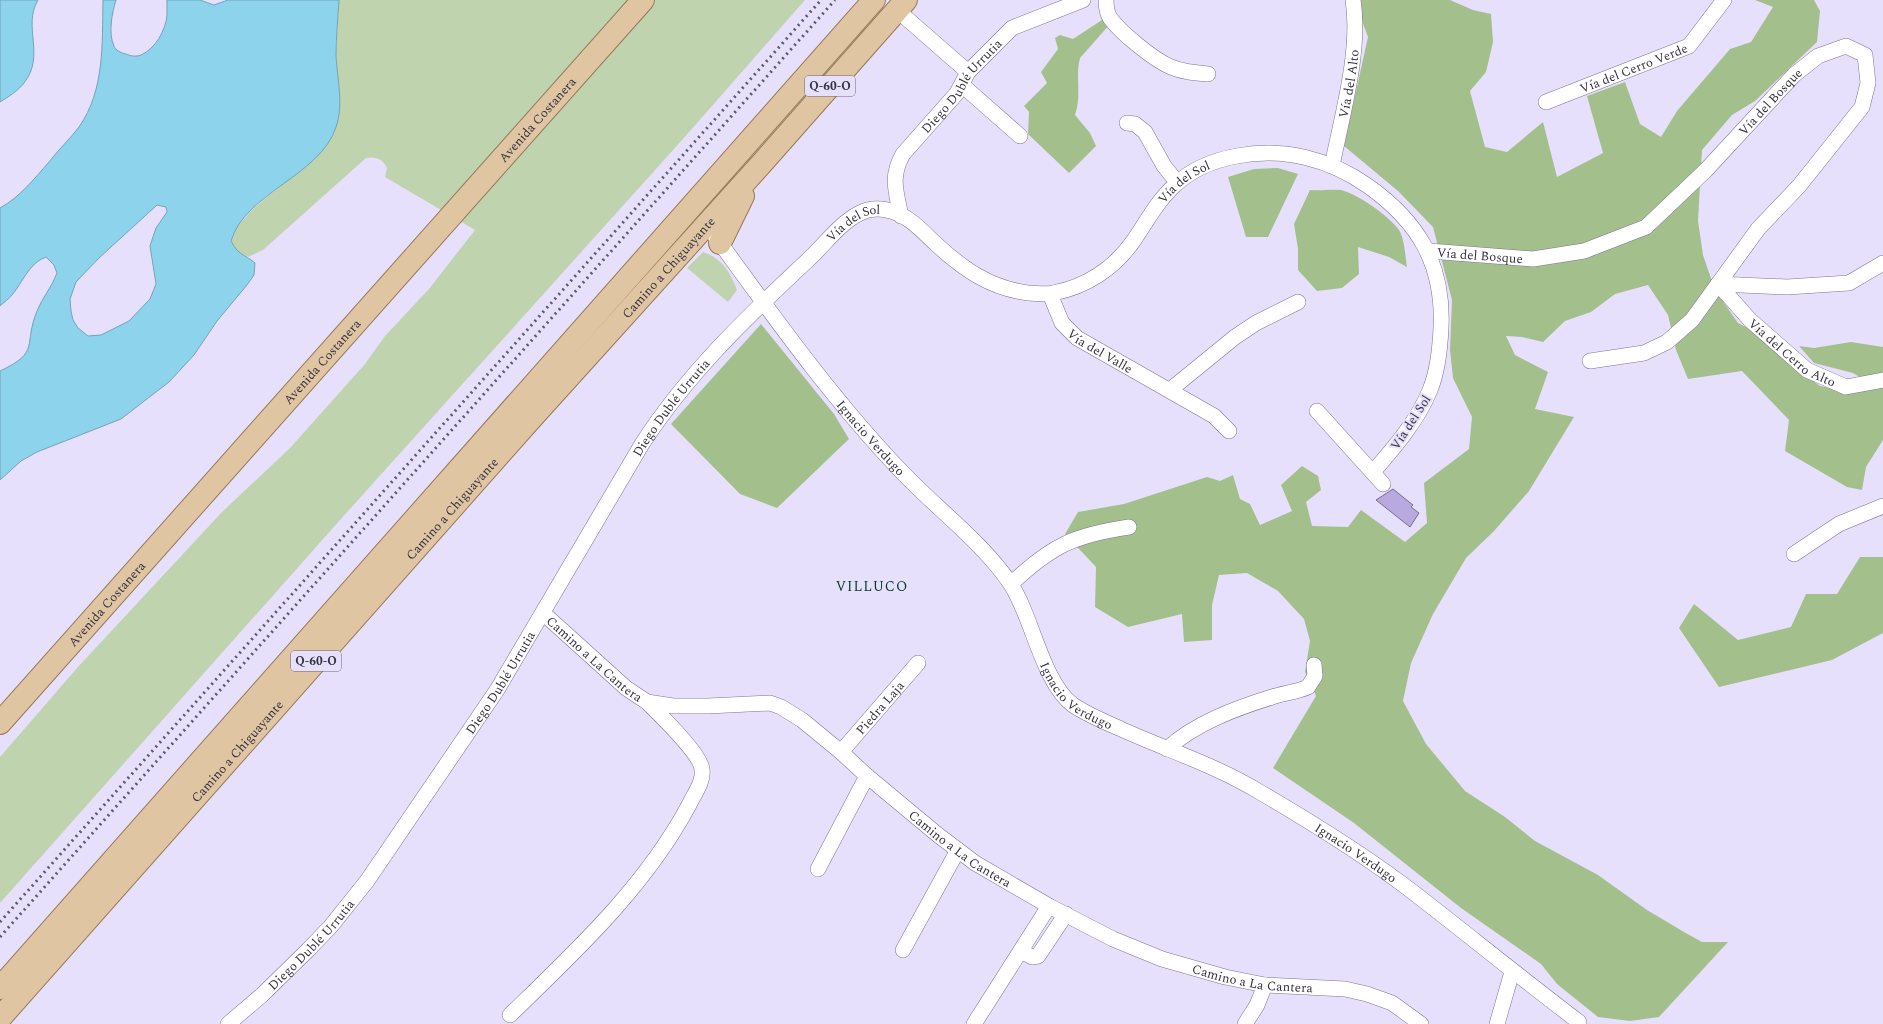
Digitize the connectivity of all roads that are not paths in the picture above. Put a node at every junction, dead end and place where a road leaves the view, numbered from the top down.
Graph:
1 (643, 0) edge
2 (874, 0) edge
3 (1083, 0) edge
4 (1106, 0) edge
5 (1353, 0) edge
6 (1724, 0) edge
7 (901, 5) edge
8 (1208, 74) dead end
9 (965, 78) junction
10 (1546, 102) dead end
11 (1127, 123) dead end
12 (1020, 136) dead end
13 (763, 162) junction
14 (1332, 166) junction
15 (1177, 182) junction
16 (704, 191) junction
17 (901, 216) junction
18 (707, 226) junction
19 (669, 231) junction
20 (720, 243) junction
21 (1429, 252) junction
22 (1883, 263) edge
23 (1718, 284) junction
24 (1050, 294) junction
25 (762, 302) junction
26 (1298, 302) dead end
27 (1590, 361) dead end
28 (1883, 380) edge
29 (1170, 390) junction
30 (1317, 411) dead end
31 (1229, 430) dead end
32 (1373, 472) junction
33 (1383, 484) dead end
34 (1883, 506) edge
35 (1129, 527) dead end
36 (1794, 554) dead end
37 (1011, 584) junction
38 (543, 613) junction
39 (918, 663) dead end
40 (1314, 664) dead end
41 (647, 702) junction
42 (0, 723) edge
43 (1167, 749) junction
44 (841, 752) junction
45 (868, 776) junction
46 (958, 850) junction
47 (818, 868) dead end
48 (1049, 906) junction
49 (1066, 914) junction
50 (903, 950) dead end
51 (1021, 951) junction
52 (1512, 972) junction
53 (1266, 985) junction
54 (0, 988) edge
55 (510, 1015) dead end
56 (0, 1018) edge
57 (1579, 1022) dead end
58 (228, 1024) edge
59 (974, 1024) edge
60 (1245, 1024) edge
61 (1421, 1024) edge
62 (1498, 1024) edge

1 - 42 main road, Avenida Costanera
2 - 16 main road, Camino a Chiguayante / Q-60-O
3 - 9 street, Diego Dublé Urrutia
4 - 8 street
5 - 14 street, Vía del Alto
6 - 10 street, Vía del Cerro Verde
7 - 9 street
7 - 13 main road, Camino a Chiguayante / Q-60-O
9 - 12 street
9 - 17 street, Diego Dublé Urrutia
11 - 15 street
13 - 18 main road, Camino a Chiguayante / Q-60-O
13 - 20 main road
14 - 15 street, Vía del Sol
14 - 21 street, Vía del Sol
15 - 24 street, Vía del Sol
16 - 18 main road
16 - 19 main road, Camino a Chiguayante / Q-60-O
17 - 24 street, Vía del Sol
17 - 25 street, Vía del Sol
18 - 19 main road
18 - 20 street, Ignacio Verdugo
18 - 56 main road, Camino a Chiguayante / Q-60-O
19 - 54 main road, Camino a Chiguayante / Q-60-O
20 - 25 street, Ignacio Verdugo
21 - 23 street, Vía del Bosque
21 - 32 street, Vía del Sol
22 - 23 street
23 - 27 street
23 - 28 street, Vía del Cerro Alto
24 - 29 street, Vía del Valle
25 - 37 street, Ignacio Verdugo
25 - 38 street, Diego Dublé Urrutia
26 - 29 street
29 - 31 street, Vía del Valle
30 - 32 street
32 - 33 street
34 - 36 street
35 - 37 street
37 - 43 street, Ignacio Verdugo
38 - 41 street, Camino a La Cantera
38 - 58 street, Diego Dublé Urrutia
39 - 44 street, Piedra Laja
40 - 43 street
41 - 44 street, Camino a La Cantera
41 - 55 street
43 - 52 street, Ignacio Verdugo
44 - 45 street, Camino a La Cantera
45 - 46 street, Camino a La Cantera
45 - 47 street
46 - 48 street, Camino a La Cantera
46 - 50 street
48 - 49 street, Camino a La Cantera
48 - 51 street
49 - 51 street
49 - 53 street, Camino a La Cantera
51 - 59 street
52 - 57 street, Ignacio Verdugo
52 - 62 street
53 - 60 street
53 - 61 street, Camino a La Cantera

